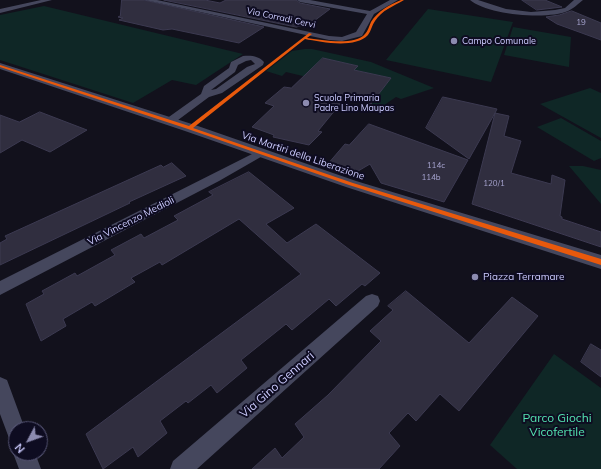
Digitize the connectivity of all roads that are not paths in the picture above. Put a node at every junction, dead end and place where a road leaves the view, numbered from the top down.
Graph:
1 (49, 0) edge
2 (148, 0) edge
3 (300, 0) edge
4 (395, 0) edge
5 (473, 0) edge
6 (580, 0) edge
7 (0, 11) edge
8 (371, 13) junction
9 (0, 66) edge
10 (206, 95) junction
11 (170, 121) junction
12 (262, 152) junction
13 (601, 262) edge
14 (0, 288) edge
15 (372, 301) dead end
16 (0, 387) edge
17 (12, 421) edge
18 (181, 469) edge

1 - 7 street
2 - 8 street, Via Corradi Cervi
3 - 8 street
4 - 8 street
5 - 6 street
9 - 11 street, Via Martiri della Liberazione
10 - 10 street
10 - 11 street
11 - 12 street, Via Martiri della Liberazione
12 - 13 street, Via Martiri della Liberazione
12 - 14 street, Via Vincenzo Medioli
15 - 18 street, Via Gino Gennari
16 - 17 street

